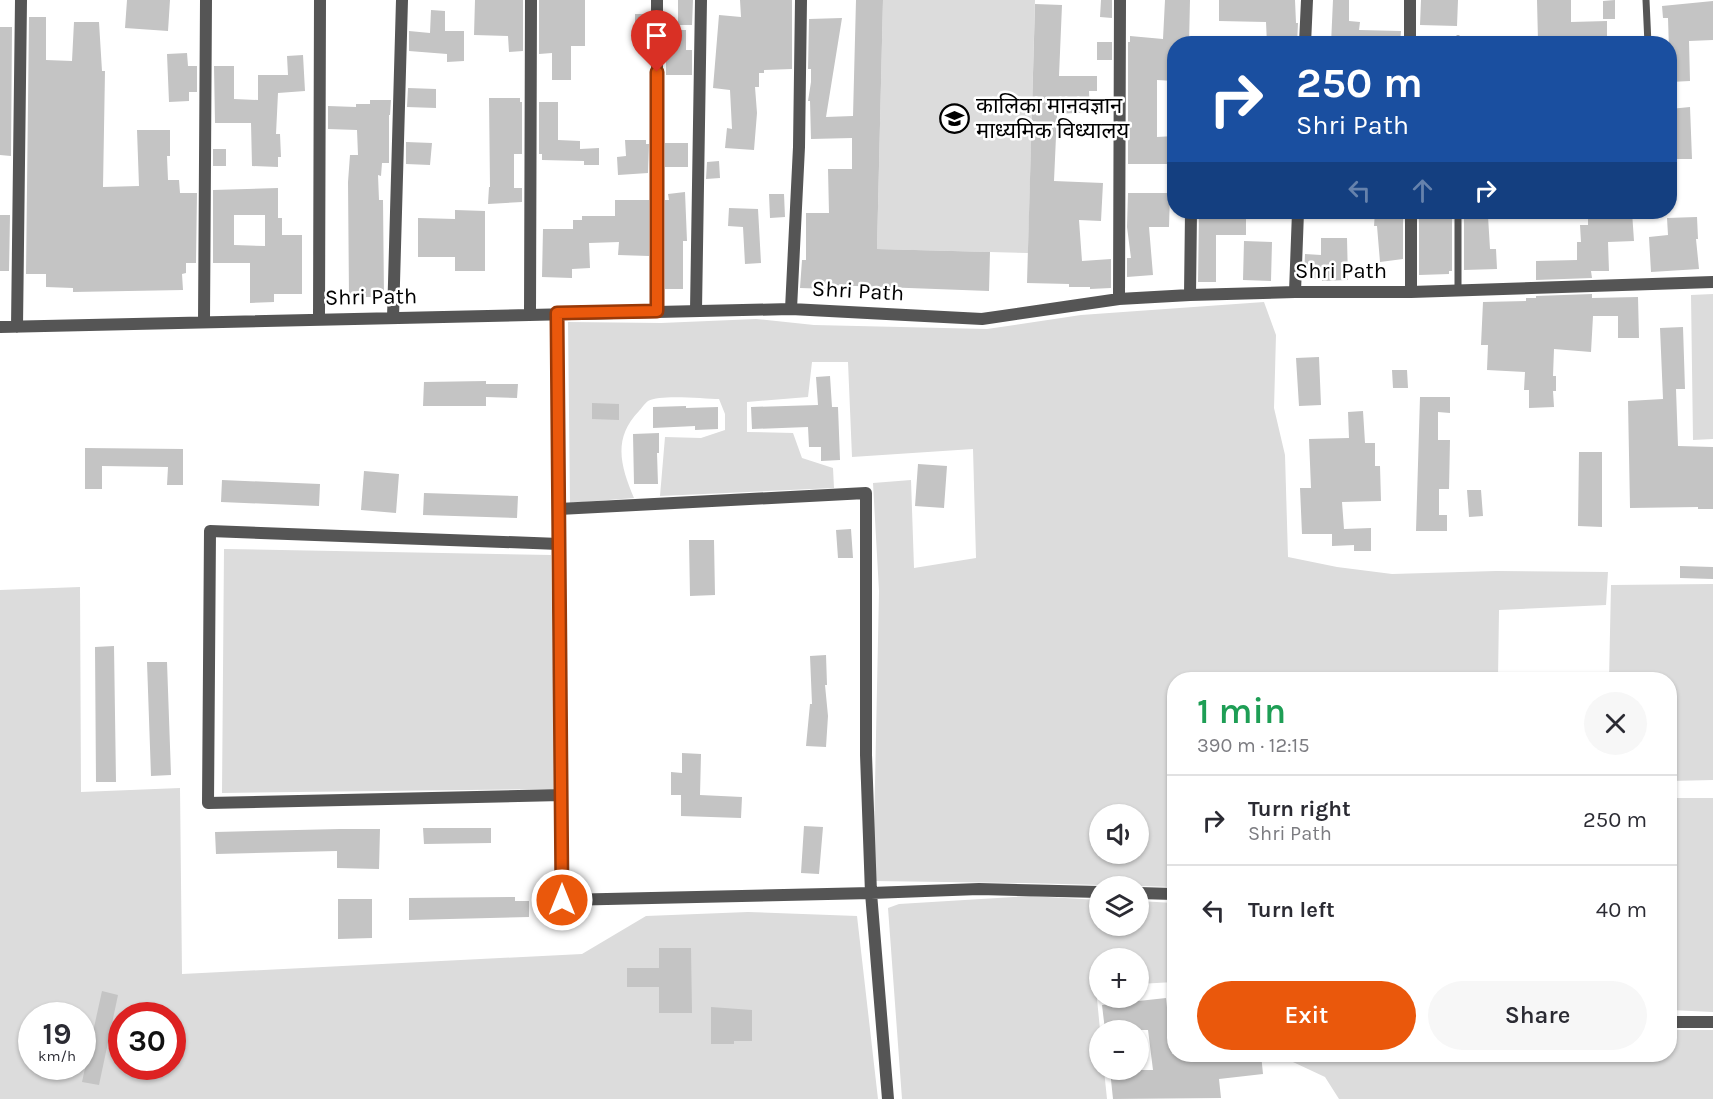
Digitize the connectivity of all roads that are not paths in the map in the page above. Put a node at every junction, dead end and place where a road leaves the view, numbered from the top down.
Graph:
1 (21, 0) edge
2 (206, 0) edge
3 (320, 0) edge
4 (402, 0) edge
5 (531, 0) edge
6 (657, 0) edge
7 (701, 0) edge
8 (801, 0) edge
9 (1120, 0) edge
10 (1307, 0) edge
11 (1410, 0) edge
12 (1646, 0) edge
13 (1305, 36) edge
14 (1410, 36) edge
15 (1648, 36) edge
16 (1191, 219) edge
17 (1298, 219) edge
18 (1411, 219) edge
19 (1458, 219) edge
20 (1713, 282) edge
21 (1458, 291) junction
22 (1295, 292) junction
23 (1411, 292) junction
24 (1190, 295) junction
25 (1119, 299) junction
26 (791, 309) junction
27 (696, 310) junction
28 (657, 311) junction
29 (557, 313) junction
30 (530, 314) junction
31 (393, 318) junction
32 (319, 319) junction
33 (204, 322) junction
34 (0, 327) edge
35 (17, 327) junction
36 (559, 509) junction
37 (559, 544) junction
38 (561, 795) junction
39 (1089, 892) edge
40 (871, 893) junction
41 (1149, 893) edge
42 (1167, 894) edge
43 (1677, 1022) edge
44 (1713, 1022) edge
45 (888, 1099) edge

1 - 35 street
2 - 33 street
3 - 32 street
4 - 31 street
5 - 30 street
6 - 28 street
7 - 27 street
8 - 26 street
9 - 25 street
10 - 13 street
11 - 14 street
12 - 15 lane
16 - 24 street
17 - 22 street
18 - 23 street
19 - 21 lane
20 - 21 street, Shri Path
21 - 23 street, Shri Path
22 - 23 street, Shri Path
22 - 24 street, Shri Path
24 - 25 street, Shri Path
25 - 26 street, Shri Path
26 - 27 street, Shri Path
27 - 28 street, Shri Path
28 - 29 street, Shri Path
29 - 30 street, Shri Path
29 - 36 street
30 - 31 street, Shri Path
31 - 32 street, Shri Path
32 - 33 street, Shri Path
33 - 35 street, Shri Path
34 - 35 street, Shri Path
36 - 37 street
36 - 40 street
37 - 38 street
37 - 38 street
38 - 40 street
39 - 40 street
40 - 45 street
41 - 42 street
43 - 44 street

